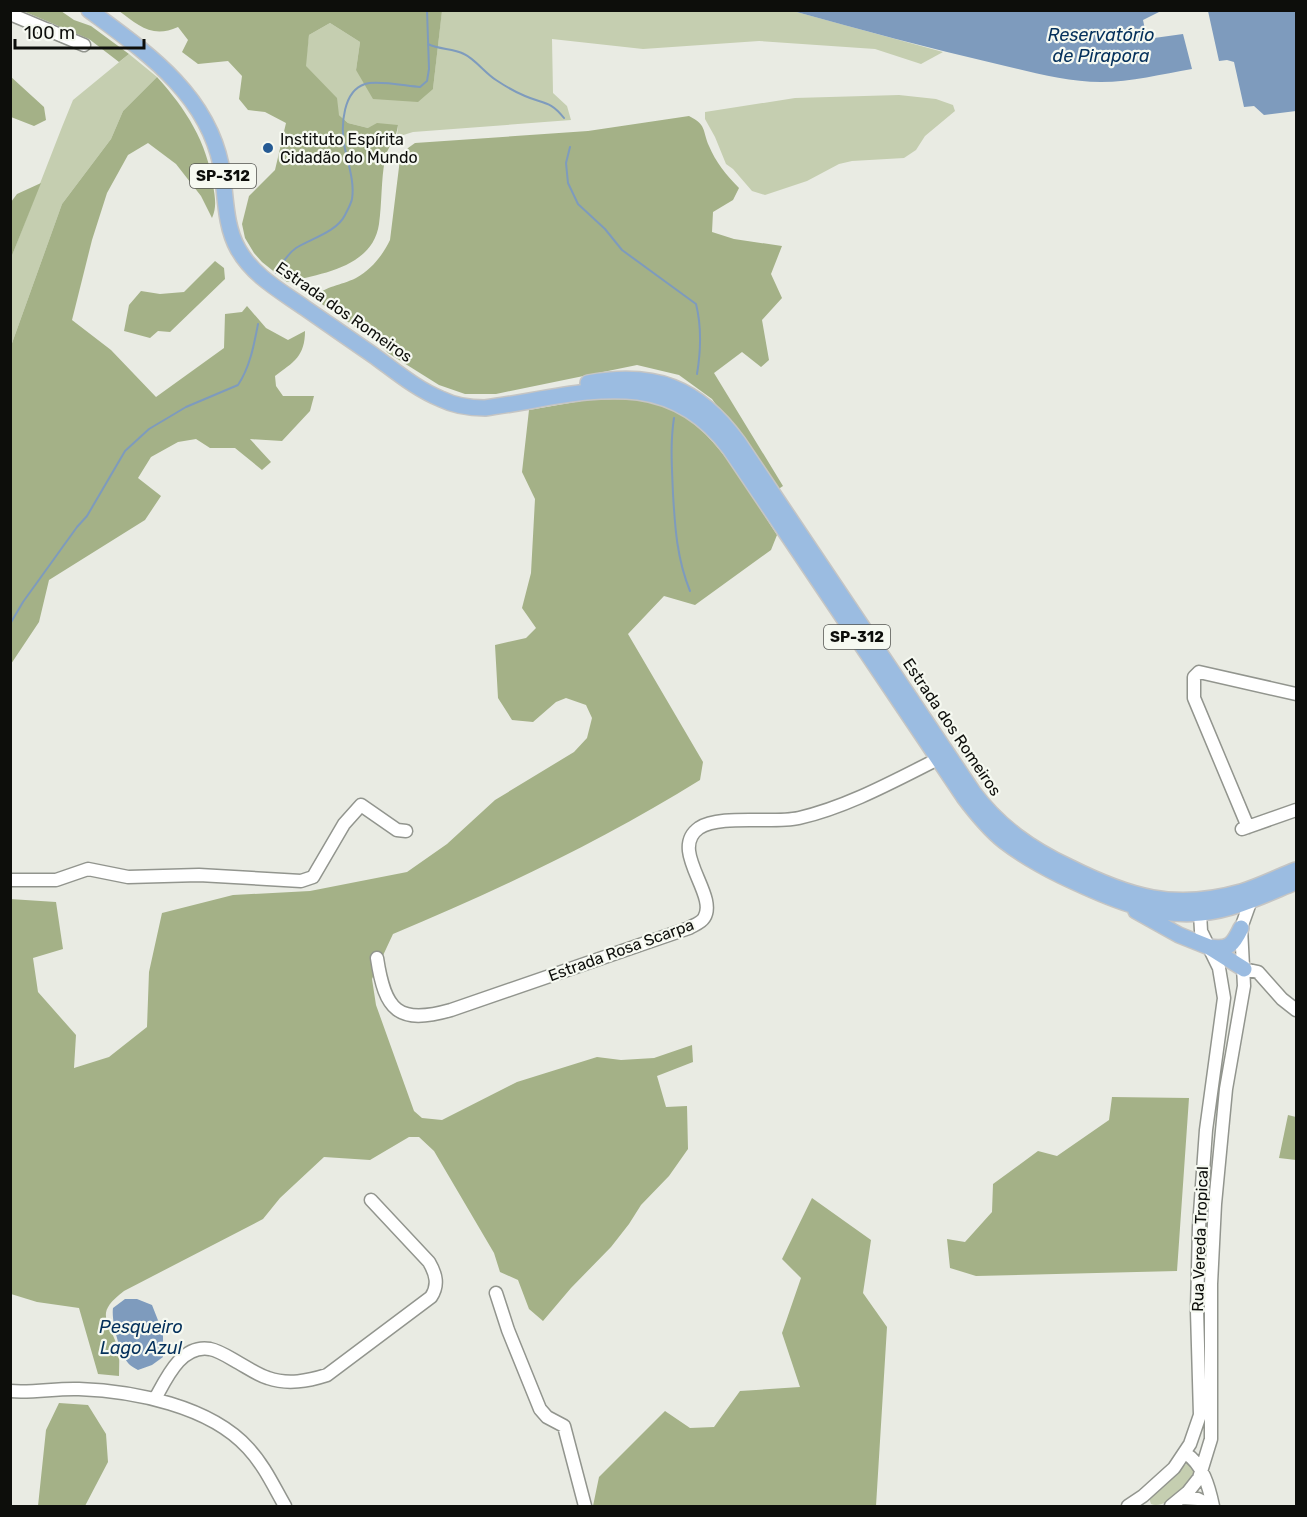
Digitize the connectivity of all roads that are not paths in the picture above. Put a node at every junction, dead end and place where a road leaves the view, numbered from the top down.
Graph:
1 (89, 10) edge
2 (10, 14) edge
3 (84, 45) dead end
4 (513, 403) junction
5 (1295, 697) edge
6 (938, 759) junction
7 (1296, 810) edge
8 (406, 831) dead end
9 (1296, 870) edge
10 (10, 880) edge
11 (1296, 882) edge
12 (1247, 896) junction
13 (1114, 900) junction
14 (1200, 913) junction
15 (1241, 928) junction
16 (1209, 947) junction
17 (376, 958) dead end
18 (1244, 969) junction
19 (1296, 1010) edge
20 (371, 1200) dead end
21 (496, 1293) dead end
22 (10, 1391) edge
23 (155, 1399) junction
24 (1185, 1454) junction
25 (1202, 1472) junction
26 (1182, 1498) junction
27 (1144, 1501) edge
28 (285, 1506) edge
29 (585, 1506) edge
30 (1128, 1506) edge
31 (1171, 1506) edge
32 (1212, 1506) edge

1 - 4 main road, Estrada dos Romeiros / SP-312
2 - 3 street
4 - 6 main road, Estrada dos Romeiros / SP-312
4 - 12 main road, Estrada dos Romeiros / SP-312
5 - 7 street
6 - 13 main road, Estrada dos Romeiros / SP-312
6 - 17 street, Estrada Rosa Scarpa
8 - 10 street
9 - 12 main road, Estrada dos Romeiros / SP-312
11 - 12 main road, Estrada dos Romeiros / SP-312
12 - 14 main road, Estrada dos Romeiros / SP-312
12 - 15 street
13 - 14 main road, Estrada dos Romeiros / SP-312
13 - 16 main road
14 - 16 street, Rua Vereda Tropical
15 - 16 main road
15 - 18 street, Rua Vereda Tropical
16 - 18 main road
16 - 24 street, Rua Vereda Tropical
18 - 19 street
18 - 25 street, Rua Vereda Tropical
20 - 23 street
21 - 29 street
22 - 23 street
23 - 28 street
24 - 25 street
24 - 27 street, Rua Vereda Tropical
25 - 26 street, Rua Vereda Tropical
25 - 32 street
26 - 31 street, Rua Vereda Tropical
26 - 32 street
27 - 30 street, Rua Vereda Tropical

